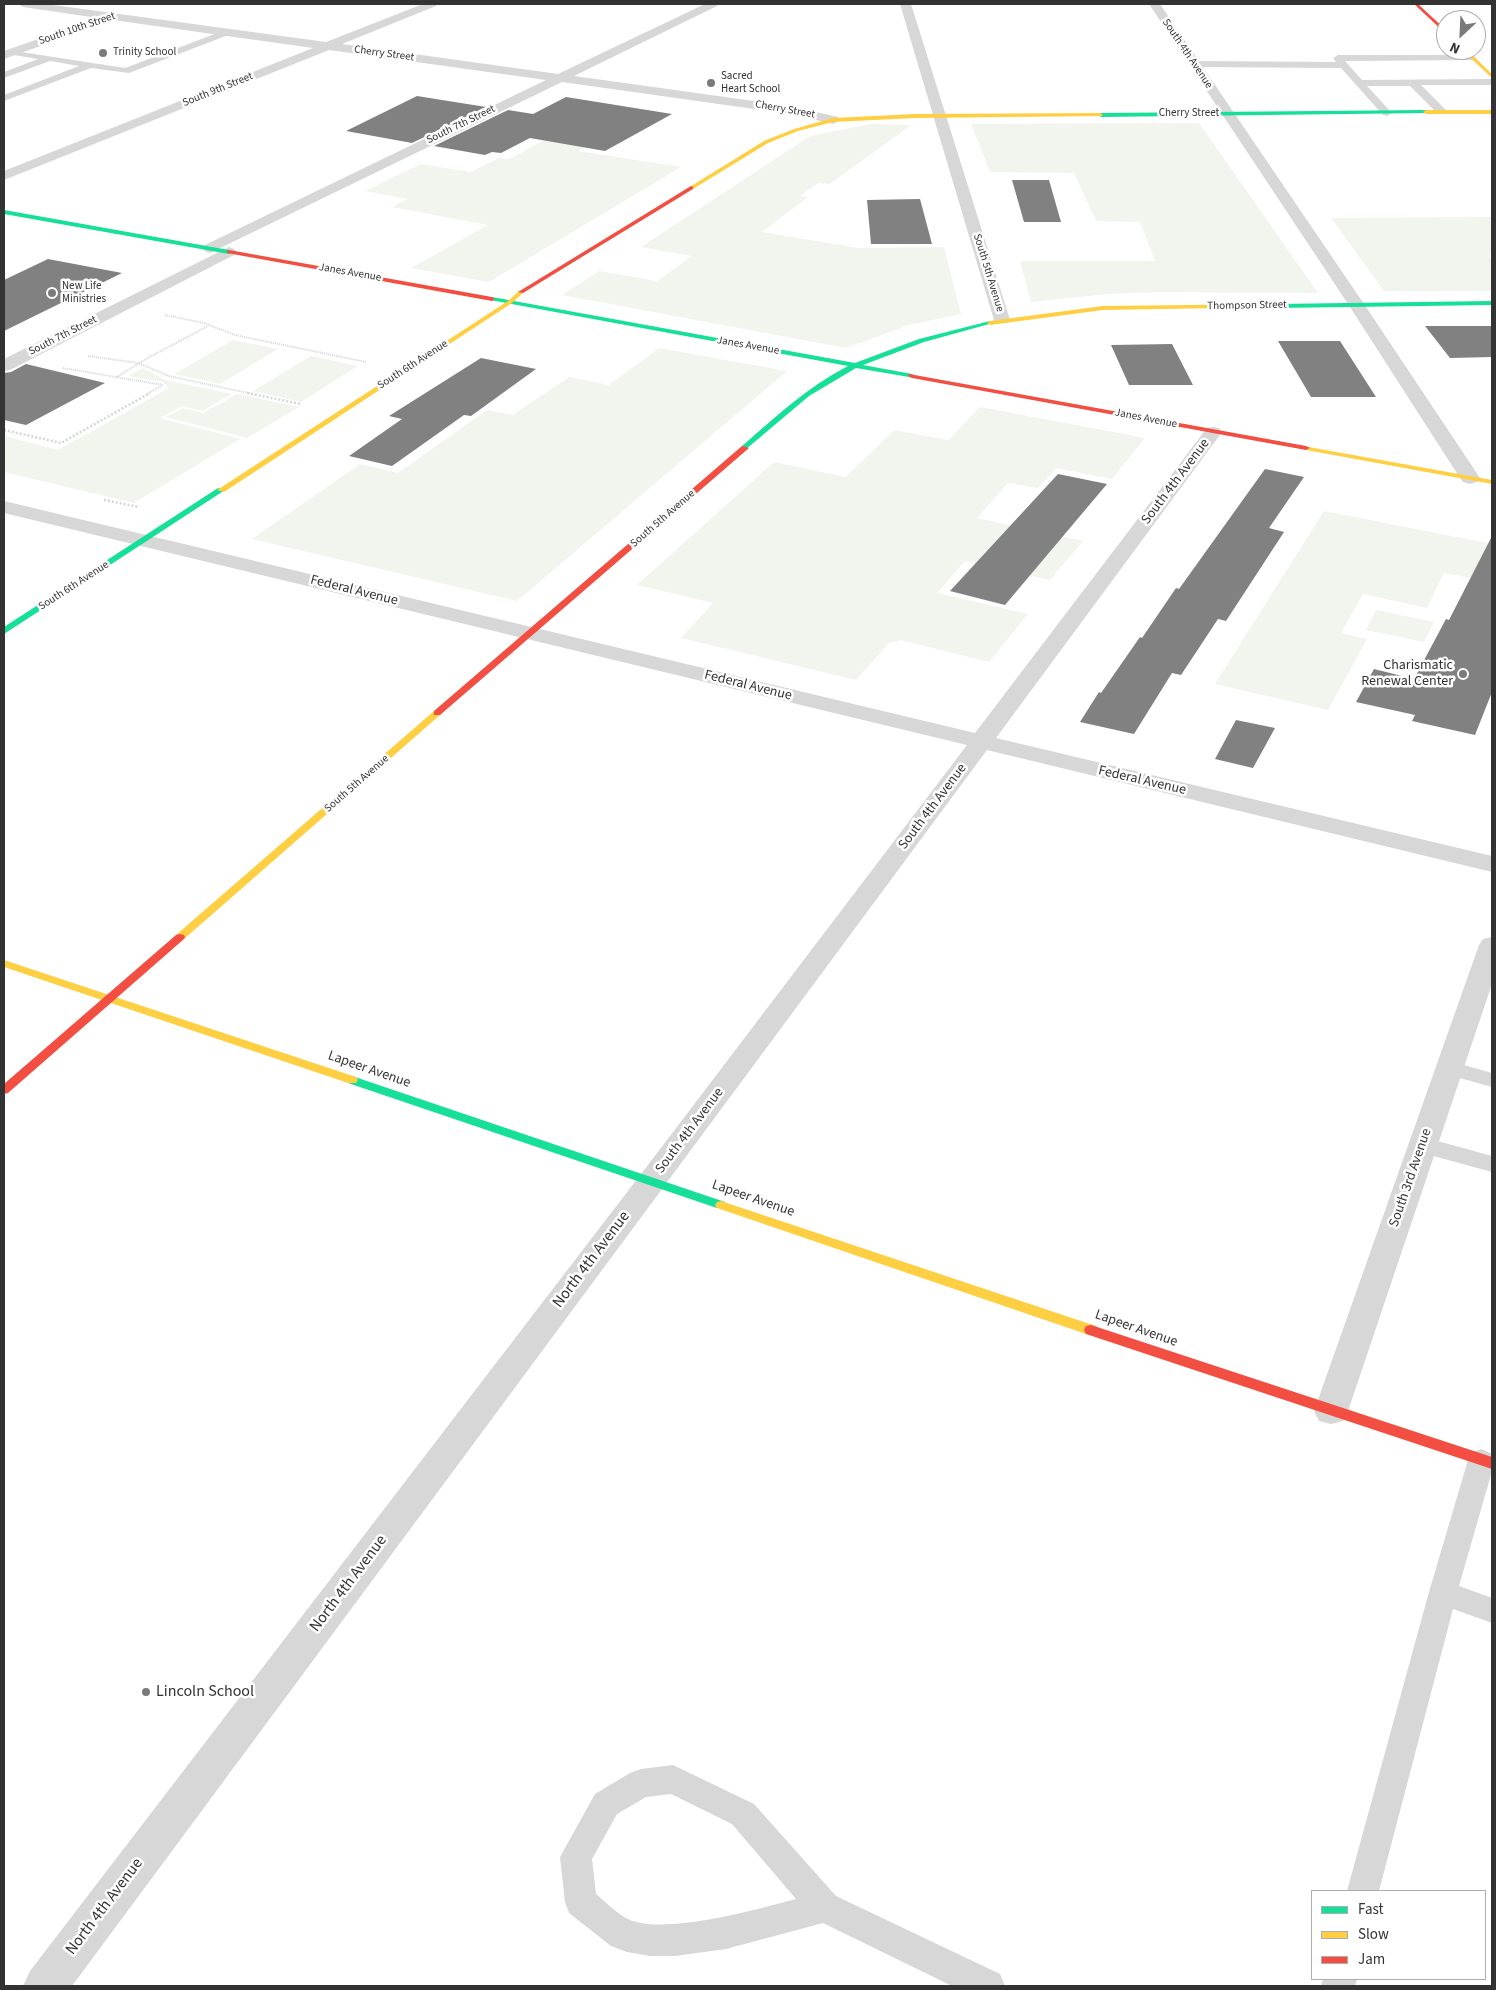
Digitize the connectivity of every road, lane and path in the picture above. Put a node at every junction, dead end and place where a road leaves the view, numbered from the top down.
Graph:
1 (23, 4) edge
2 (432, 4) edge
3 (713, 4) edge
4 (904, 4) edge
5 (1154, 4) edge
6 (1416, 4) edge
7 (136, 9) dead end
8 (114, 16) junction
9 (1436, 23) edge
10 (228, 32) junction
11 (327, 46) junction
12 (7, 53) edge
13 (1436, 57) edge
14 (49, 58) junction
15 (1431, 58) junction
16 (1474, 60) edge
17 (1194, 64) junction
18 (91, 65) junction
19 (1343, 67) junction
20 (4, 75) edge
21 (1492, 77) edge
22 (558, 78) junction
23 (1492, 82) edge
24 (1359, 83) junction
25 (1413, 83) junction
26 (4, 98) edge
27 (1442, 112) junction
28 (1492, 112) edge
29 (1387, 113) junction
30 (1227, 114) junction
31 (940, 115) junction
32 (833, 120) junction
33 (4, 176) edge
34 (4, 212) edge
35 (210, 248) junction
36 (229, 252) junction
37 (510, 302) junction
38 (1492, 303) edge
39 (1356, 304) junction
40 (159, 313) dead end
41 (1002, 320) junction
42 (208, 326) junction
43 (86, 355) dead end
44 (138, 363) junction
45 (373, 363) dead end
46 (856, 365) junction
47 (4, 366) edge
48 (58, 367) dead end
49 (117, 377) junction
50 (296, 410) dead end
51 (4, 430) edge
52 (1213, 432) junction
53 (1470, 478) junction
54 (1492, 482) edge
55 (100, 499) dead end
56 (146, 503) dead end
57 (4, 507) edge
58 (146, 540) junction
59 (4, 631) edge
60 (530, 633) junction
61 (981, 743) junction
62 (1492, 864) edge
63 (1492, 945) edge
64 (4, 963) edge
65 (110, 999) junction
66 (1450, 1068) junction
67 (1492, 1080) edge
68 (4, 1090) edge
69 (1423, 1145) junction
70 (1492, 1164) edge
71 (652, 1181) junction
72 (1331, 1411) junction
73 (1487, 1462) edge
74 (1444, 1592) junction
75 (1492, 1611) edge
76 (1363, 1890) edge
77 (824, 1907) junction
78 (45, 1986) edge
79 (988, 1986) edge

1 - 8 street, Cherry Street
2 - 11 street, South 9th Street
3 - 22 street, South 7th Street
4 - 31 street, South 5th Avenue
5 - 17 street, South 4th Avenue
6 - 9 street
7 - 8 street, South 10th Street
8 - 10 street, Cherry Street
8 - 12 street, South 10th Street
10 - 11 street, Cherry Street
10 - 18 lane
11 - 22 street, Cherry Street
11 - 33 street, South 9th Street
12 - 14 lane
13 - 15 lane
14 - 18 lane
14 - 20 lane
15 - 19 lane
15 - 19 lane
16 - 21 street
17 - 19 lane
17 - 30 street, South 4th Avenue
18 - 26 lane
19 - 24 lane
22 - 32 street, Cherry Street
22 - 35 street, South 7th Street
23 - 25 lane
24 - 25 lane
24 - 29 lane
25 - 27 lane
27 - 28 street, Cherry Street
27 - 29 street, Cherry Street
29 - 30 street, Cherry Street
30 - 31 street, Cherry Street
30 - 39 street, South 4th Avenue
31 - 32 street, Cherry Street
31 - 41 street, South 5th Avenue
32 - 37 street, South 6th Avenue
34 - 35 street, Janes Avenue
35 - 36 street, Janes Avenue
36 - 37 street, Janes Avenue
36 - 47 street, South 7th Street
37 - 46 street, Janes Avenue
37 - 58 street, South 6th Avenue
38 - 39 street, Thompson Street
39 - 41 street, Thompson Street
39 - 53 street, South 4th Avenue
40 - 42 path
41 - 46 street, South 5th Avenue
42 - 44 path
42 - 45 path
43 - 44 path
44 - 49 path
44 - 50 path
46 - 52 street, Janes Avenue
46 - 60 street, South 5th Avenue
48 - 49 path
49 - 51 path
52 - 53 street, Janes Avenue
52 - 61 street, South 4th Avenue
53 - 54 street, Janes Avenue
55 - 56 path
57 - 58 street, Federal Avenue
58 - 59 street, South 6th Avenue
58 - 60 street, Federal Avenue
60 - 61 street, Federal Avenue
60 - 65 street, South 5th Avenue
61 - 62 street, Federal Avenue
61 - 71 street, South 4th Avenue
63 - 66 street, South 3rd Avenue
64 - 65 street, Lapeer Avenue
65 - 68 street, South 5th Avenue
65 - 71 street, Lapeer Avenue
66 - 67 lane
66 - 69 street, South 3rd Avenue
69 - 70 lane
69 - 72 street, South 3rd Avenue
71 - 72 street, Lapeer Avenue
71 - 78 street, North 4th Avenue
72 - 73 street, Lapeer Avenue
73 - 74 lane
74 - 75 lane
74 - 76 lane
77 - 77 lane
77 - 79 lane

